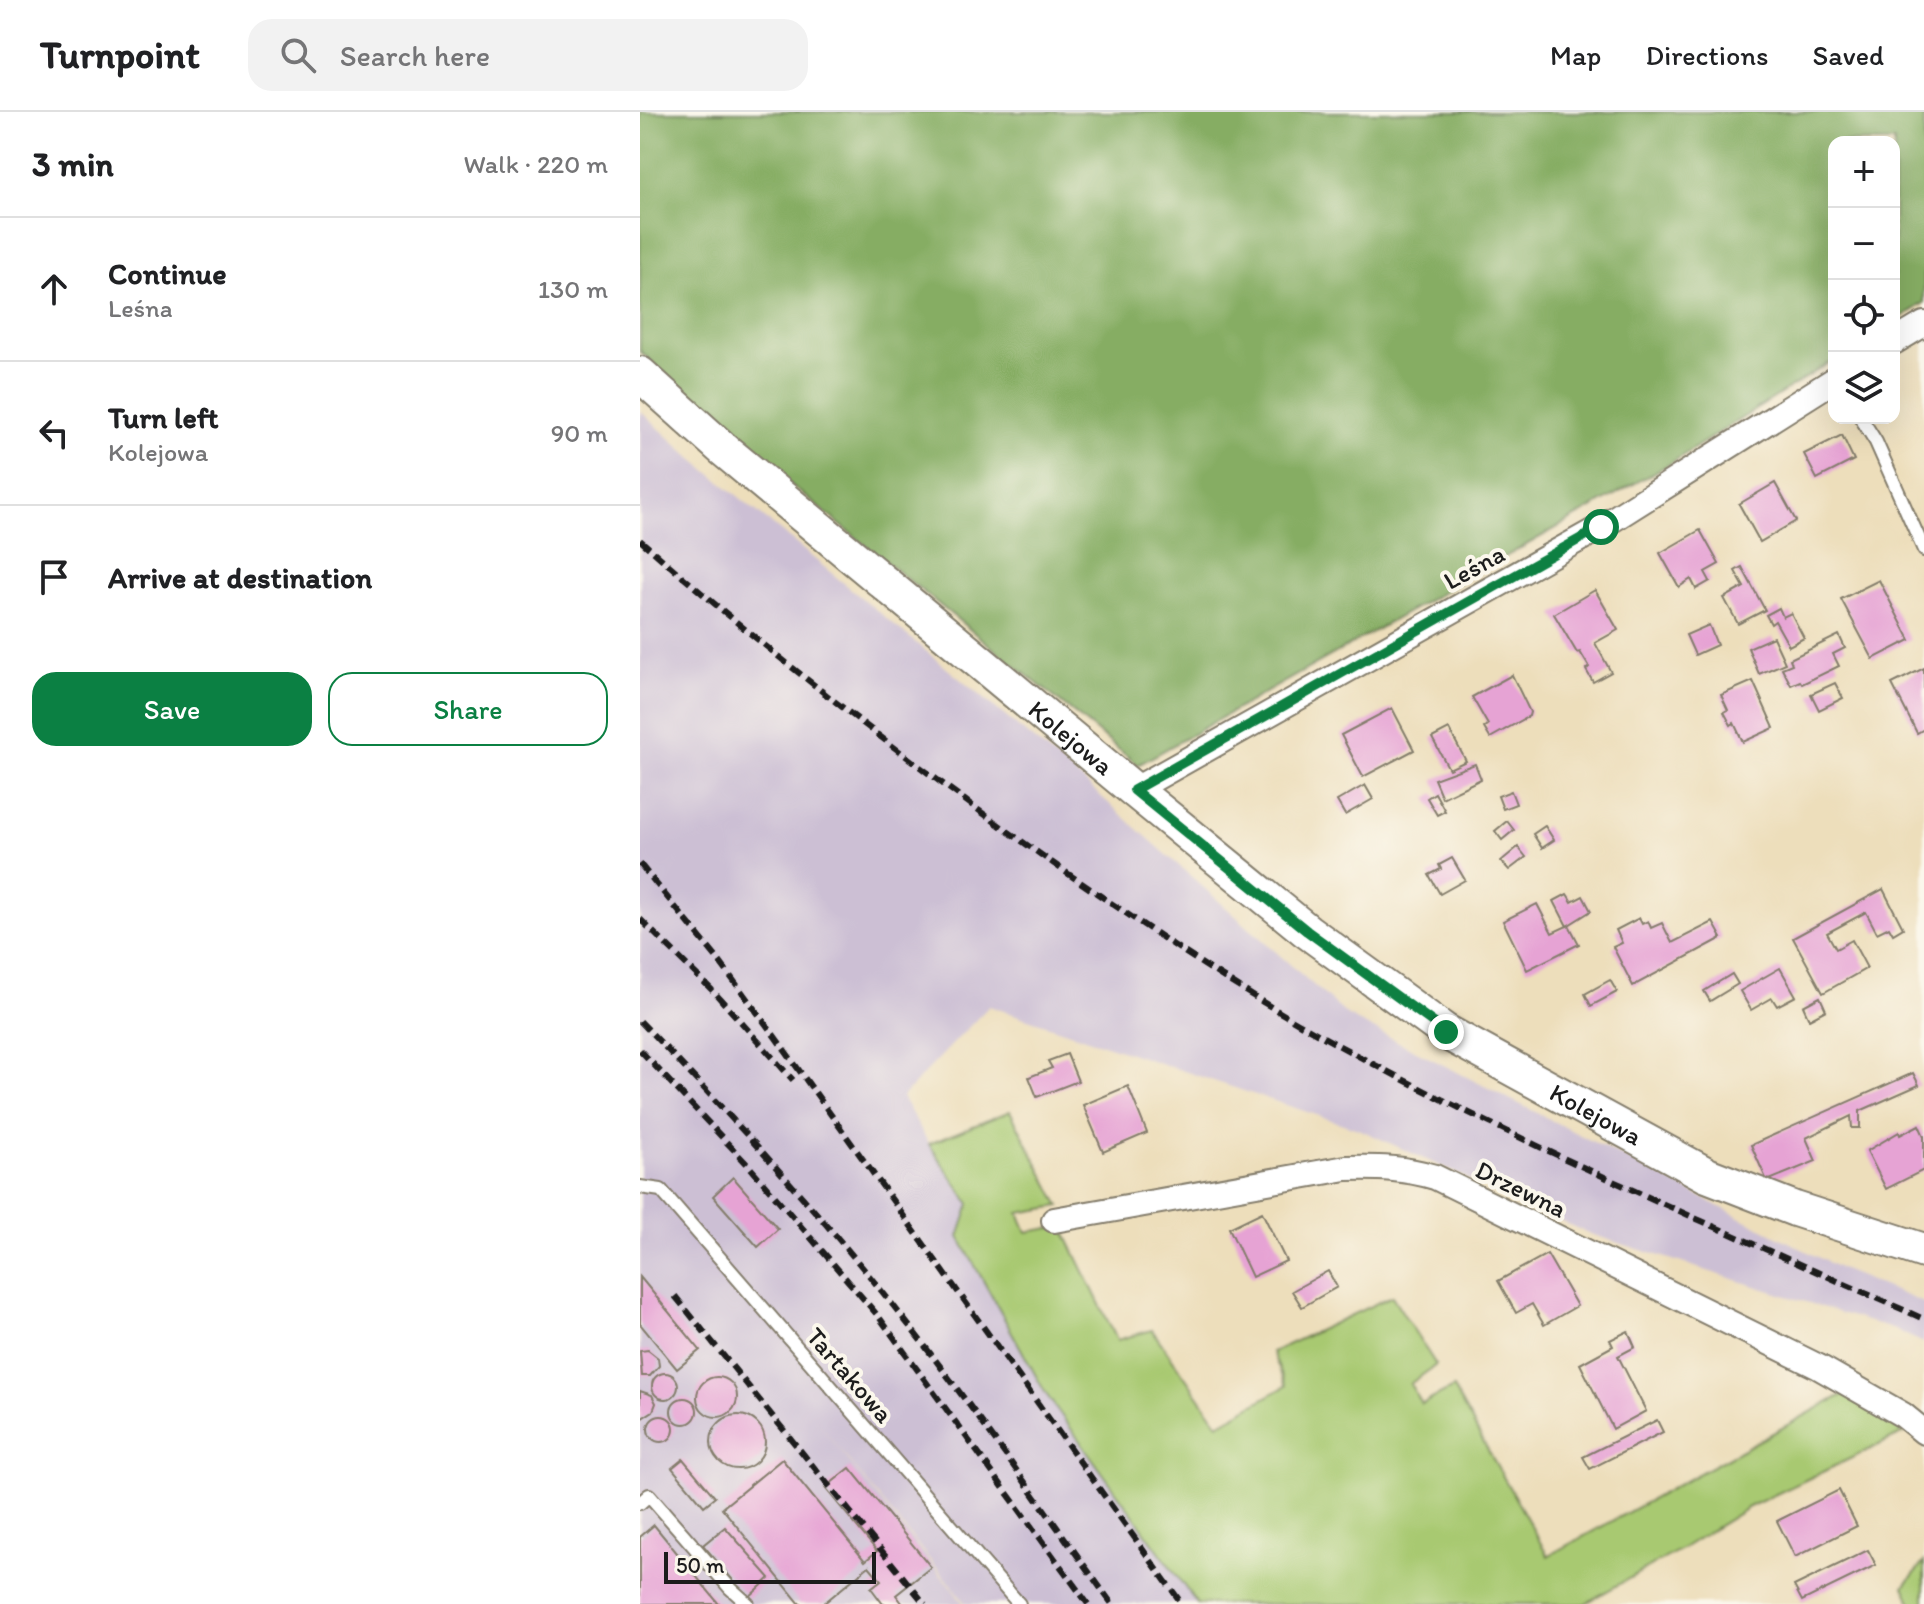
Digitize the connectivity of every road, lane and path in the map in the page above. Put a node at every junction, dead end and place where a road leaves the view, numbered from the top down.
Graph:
1 (1924, 324) edge
2 (1900, 338) edge
3 (640, 374) edge
4 (1828, 384) edge
5 (1865, 424) edge
6 (1924, 550) edge
7 (1134, 790) junction
8 (640, 1187) edge
9 (1823, 1219) junction
10 (1054, 1220) dead end
11 (1924, 1229) edge
12 (1924, 1251) edge
13 (1924, 1432) edge
14 (640, 1503) edge
15 (748, 1604) edge
16 (1019, 1604) edge

1 - 2 street
3 - 7 street, Kolejowa
4 - 7 street, Leśna
5 - 6 lane
7 - 9 street, Kolejowa
8 - 16 lane, Tartakowa
9 - 11 street, Kolejowa
9 - 12 street, Kolejowa
10 - 13 street, Drzewna
14 - 15 lane

